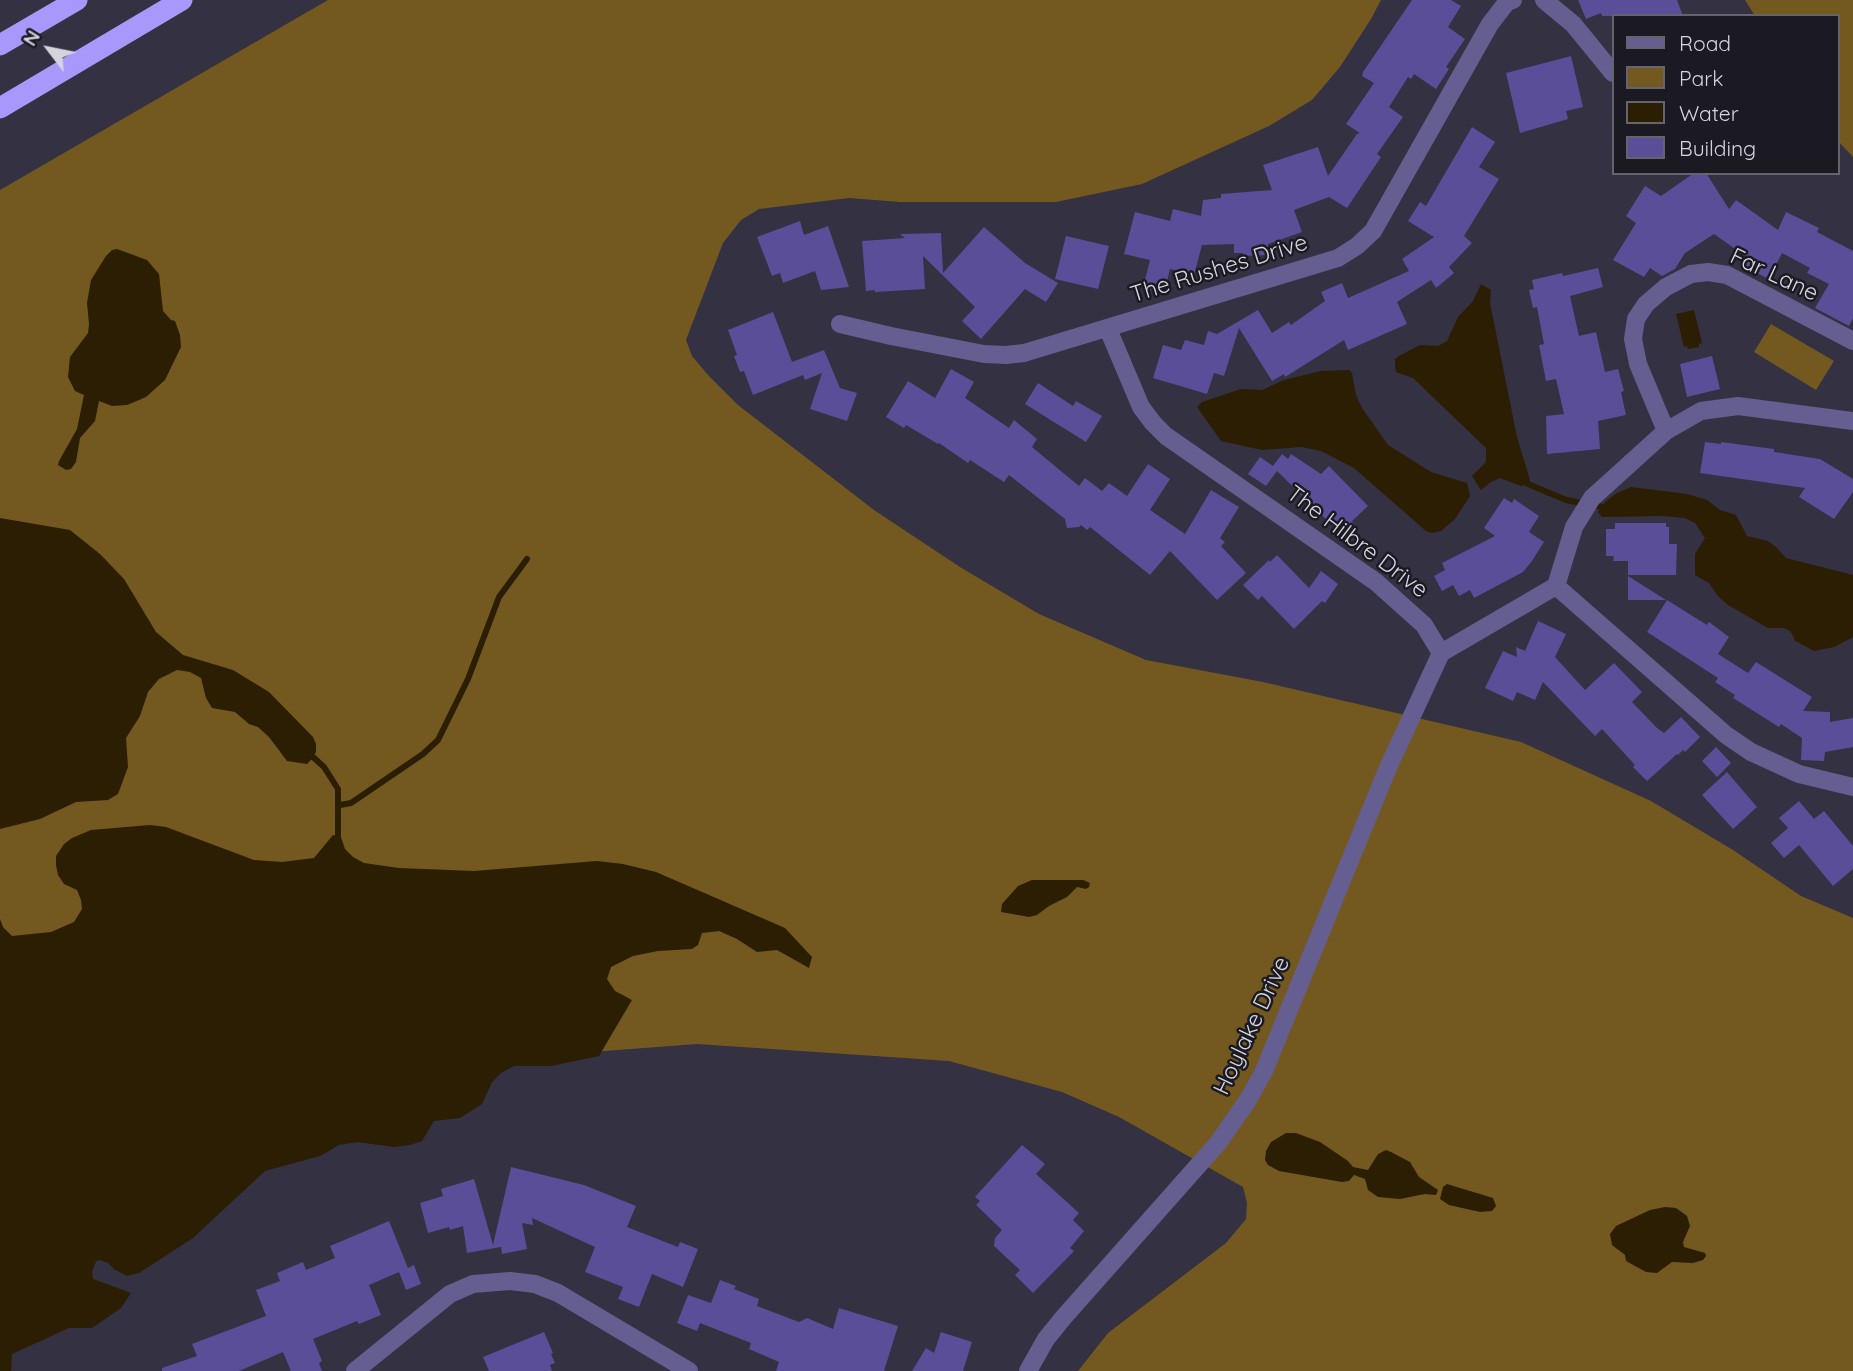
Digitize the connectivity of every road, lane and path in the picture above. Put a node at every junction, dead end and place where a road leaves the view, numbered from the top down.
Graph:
1 (78, 0) edge
2 (182, 0) edge
3 (1513, 0) edge
4 (1544, 0) edge
5 (0, 45) edge
6 (1612, 73) edge
7 (0, 108) edge
8 (840, 324) dead end
9 (1108, 329) junction
10 (1853, 341) edge
11 (1853, 421) edge
12 (1665, 430) junction
13 (1556, 586) junction
14 (1441, 653) junction
15 (1853, 787) edge
16 (355, 1371) edge
17 (689, 1371) edge
18 (1028, 1371) edge

1 - 5 highway
2 - 7 highway
3 - 9 street, The Rushes Drive
4 - 6 street
8 - 9 street, The Rushes Drive
9 - 14 street, The Hilbre Drive
10 - 12 street, Far Lane
11 - 12 street
12 - 13 street
13 - 14 street
13 - 15 street
14 - 18 street, Hoylake Drive
16 - 17 street

